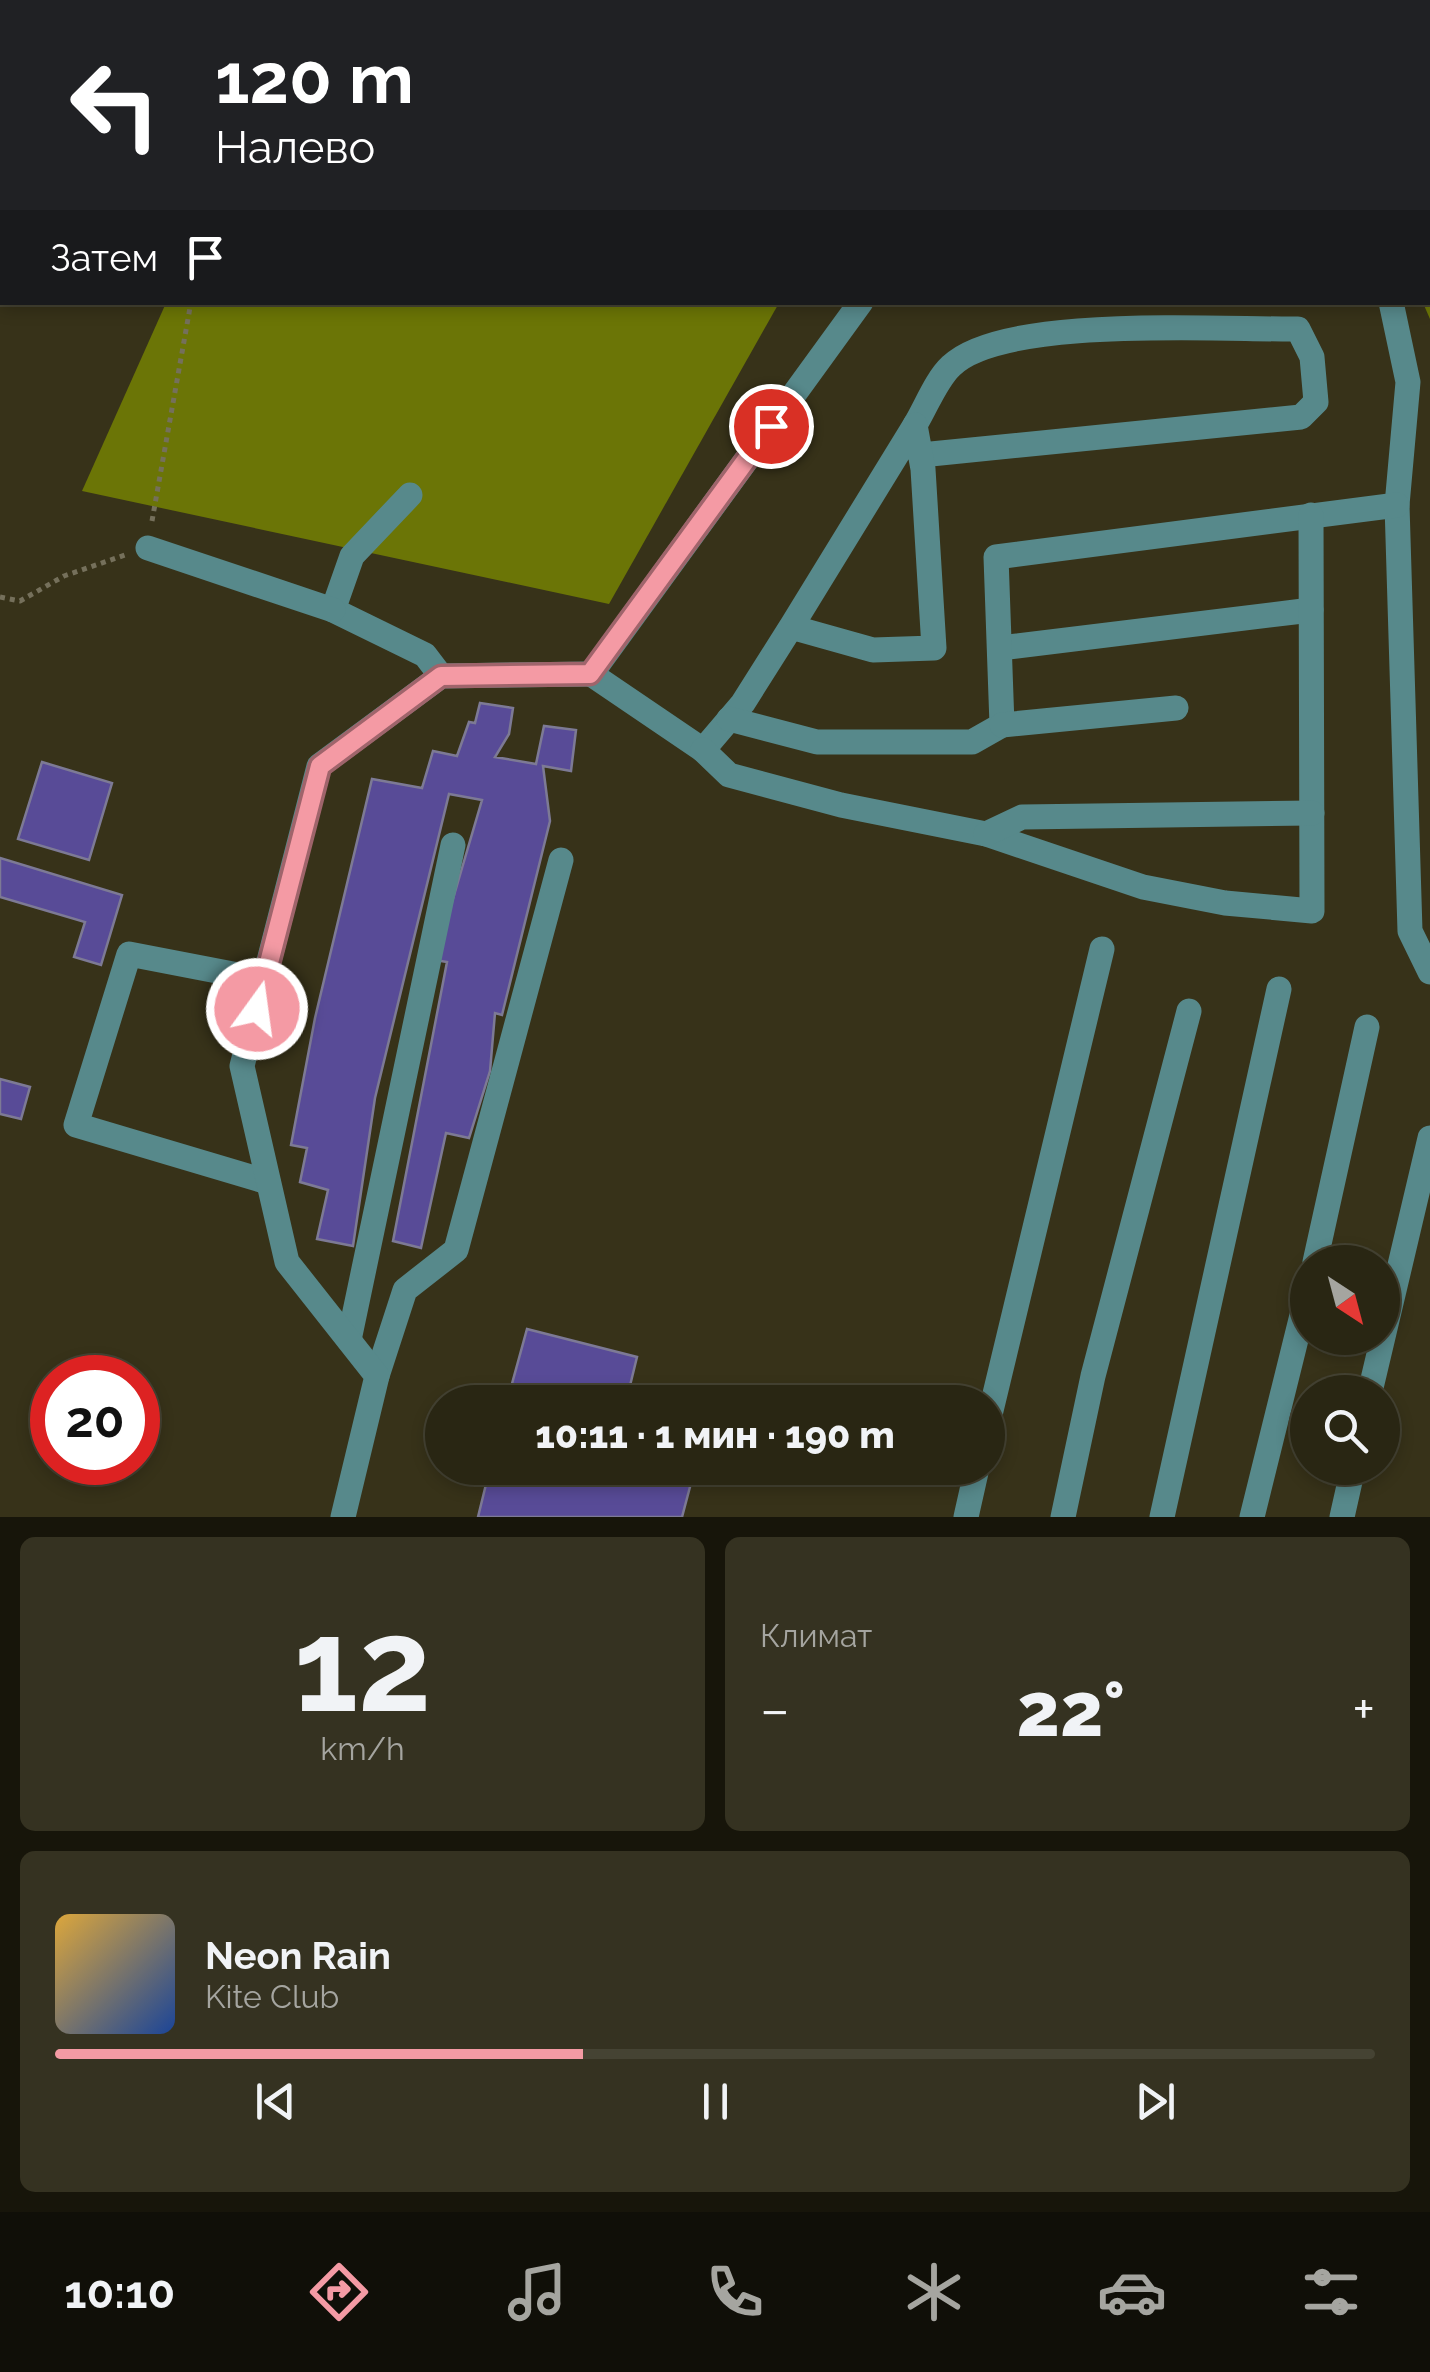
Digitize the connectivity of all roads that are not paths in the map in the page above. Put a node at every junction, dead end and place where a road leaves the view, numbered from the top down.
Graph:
1 (859, 305) edge
2 (1392, 305) edge
3 (915, 425) junction
4 (920, 455) junction
5 (410, 495) dead end
6 (1398, 506) junction
7 (1312, 515) junction
8 (148, 548) road end
9 (333, 610) junction
10 (1311, 610) junction
11 (791, 627) junction
12 (1000, 648) junction
13 (590, 674) junction
14 (441, 676) junction
15 (1176, 708) dead end
16 (729, 719) junction
17 (1002, 725) junction
18 (703, 750) junction
19 (1312, 813) junction
20 (986, 834) junction
21 (454, 845) dead end
22 (561, 860) dead end
23 (1102, 948) dead end
24 (1430, 972) edge
25 (264, 980) junction
26 (1279, 989) dead end
27 (1189, 1011) dead end
28 (1367, 1027) dead end
29 (1430, 1138) edge
30 (268, 1182) junction
31 (1318, 1245) edge
32 (349, 1340) junction
33 (1292, 1355) edge
34 (1374, 1375) edge
35 (377, 1376) junction
36 (997, 1385) edge
37 (973, 1485) edge
38 (1349, 1485) edge
39 (343, 1517) edge
40 (966, 1517) edge
41 (1063, 1517) edge
42 (1162, 1517) edge
43 (1252, 1517) edge
44 (1342, 1517) edge

1 - 13 lane
2 - 6 lane
3 - 4 lane
3 - 4 lane
3 - 11 lane
4 - 11 lane
5 - 9 lane
6 - 7 lane
6 - 24 lane
7 - 10 lane
7 - 12 lane
8 - 9 lane
9 - 14 lane
10 - 12 lane
10 - 19 lane
11 - 16 lane
12 - 17 lane
13 - 14 lane
13 - 18 lane
14 - 25 lane
15 - 17 lane
16 - 17 lane
16 - 18 lane
18 - 20 lane
19 - 20 lane
19 - 20 lane
21 - 32 lane
22 - 35 lane
23 - 36 lane
25 - 30 lane
25 - 30 lane
26 - 42 lane
27 - 41 lane
28 - 31 lane
29 - 34 lane
30 - 32 lane
32 - 35 lane
33 - 43 lane
35 - 39 lane
37 - 40 lane
38 - 44 lane

